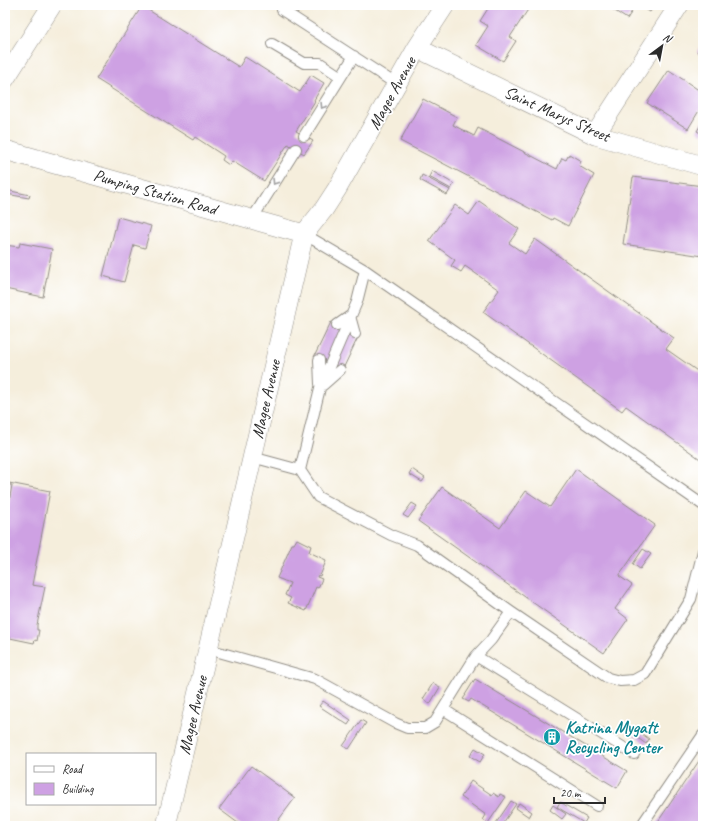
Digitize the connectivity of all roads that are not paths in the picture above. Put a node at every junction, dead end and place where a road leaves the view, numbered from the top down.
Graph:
1 (52, 5) edge
2 (444, 5) edge
3 (679, 5) edge
4 (282, 10) dead end
5 (272, 44) dead end
6 (417, 48) junction
7 (354, 56) junction
8 (341, 77) junction
9 (5, 79) edge
10 (396, 84) junction
11 (595, 134) junction
12 (304, 136) dead end
13 (296, 149) dead end
14 (5, 150) edge
15 (703, 166) edge
16 (252, 219) junction
17 (304, 234) junction
18 (365, 270) junction
19 (350, 316) junction
20 (336, 325) dead end
21 (355, 334) dead end
22 (319, 360) dead end
23 (340, 370) dead end
24 (320, 388) junction
25 (252, 457) junction
26 (300, 470) junction
27 (703, 505) edge
28 (703, 551) edge
29 (511, 612) junction
30 (208, 649) junction
31 (476, 656) junction
32 (443, 709) junction
33 (703, 735) edge
34 (634, 754) dead end
35 (597, 806) dead end
36 (166, 826) edge
37 (641, 826) edge

1 - 9 street
2 - 6 street, Magee Avenue
3 - 11 street
4 - 7 lane
5 - 8 lane
6 - 10 street, Magee Avenue
6 - 11 street, Saint Marys Street
7 - 8 lane
7 - 10 lane
8 -> 12 lane
10 - 17 street, Magee Avenue
11 - 15 street, Saint Marys Street
13 -> 16 lane
14 - 16 street, Pumping Station Road
16 - 17 street, Pumping Station Road
17 - 18 lane
17 - 25 street, Magee Avenue
18 - 19 lane
18 - 27 lane
19 - 20 lane
19 - 21 lane
19 - 24 lane
22 - 24 lane
23 - 24 lane
24 - 26 lane
25 - 26 lane
25 - 30 street, Magee Avenue
26 - 29 lane
28 - 29 lane
29 - 31 lane
30 - 32 lane
30 - 36 street, Magee Avenue
31 - 32 lane
31 - 34 lane
32 - 35 lane
33 - 37 lane

